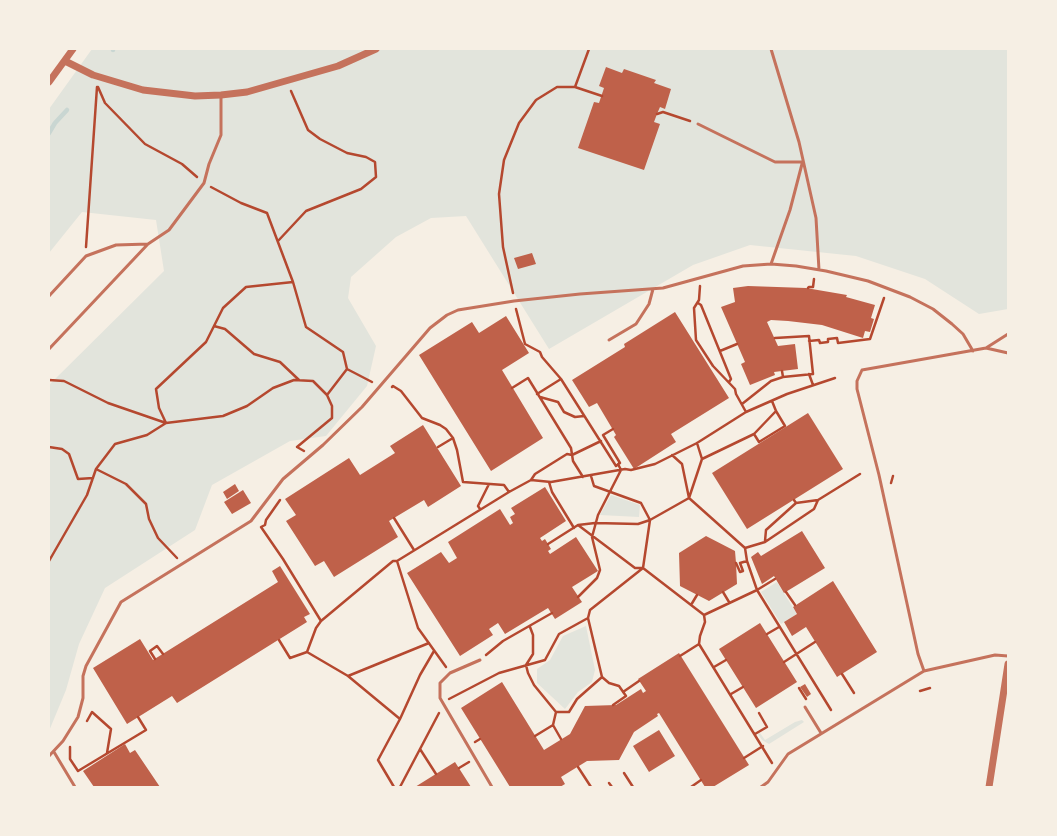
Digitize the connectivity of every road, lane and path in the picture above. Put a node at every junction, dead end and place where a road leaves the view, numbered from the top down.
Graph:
1 (73, 49) edge
2 (376, 49) edge
3 (589, 49) edge
4 (771, 49) edge
5 (65, 61) junction
6 (287, 80) junction
7 (49, 82) edge
8 (575, 87) junction
9 (221, 95) junction
10 (602, 96) dead end
11 (657, 114) dead end
12 (698, 124) joint
13 (803, 162) junction
14 (204, 183) junction
15 (278, 242) junction
16 (148, 244) junction
17 (86, 256) junction
18 (771, 264) junction
19 (819, 270) junction
20 (700, 279) junction
21 (814, 279) dead end
22 (293, 282) junction
23 (808, 288) dead end
24 (654, 290) junction
25 (49, 296) edge
26 (884, 298) dead end
27 (514, 301) junction
28 (698, 303) junction
29 (214, 326) junction
30 (1008, 334) edge
31 (775, 338) dead end
32 (609, 340) dead end
33 (809, 341) junction
34 (737, 344) dead end
35 (986, 348) junction
36 (49, 349) edge
37 (720, 351) junction
38 (973, 351) junction
39 (1008, 353) edge
40 (346, 369) junction
41 (782, 371) dead end
42 (809, 374) junction
43 (783, 377) junction
44 (835, 378) dead end
45 (561, 379) junction
46 (49, 380) edge
47 (300, 380) junction
48 (372, 382) dead end
49 (729, 382) junction
50 (813, 385) junction
51 (393, 386) dead end
52 (512, 388) dead end
53 (538, 394) junction
54 (327, 395) junction
55 (540, 397) junction
56 (772, 401) junction
57 (742, 404) junction
58 (776, 411) junction
59 (746, 412) junction
60 (585, 416) junction
61 (166, 423) junction
62 (613, 429) dead end
63 (754, 434) junction
64 (453, 438) junction
65 (601, 441) junction
66 (697, 443) junction
67 (49, 447) edge
68 (438, 447) dead end
69 (310, 455) junction
70 (572, 455) junction
71 (672, 455) junction
72 (702, 459) junction
73 (618, 464) junction
74 (96, 469) junction
75 (622, 470) junction
76 (860, 474) dead end
77 (591, 476) junction
78 (893, 476) dead end
79 (583, 477) junction
80 (93, 478) junction
81 (530, 480) junction
82 (549, 482) junction
83 (891, 483) dead end
84 (489, 484) junction
85 (508, 492) junction
86 (610, 492) junction
87 (282, 497) dead end
88 (689, 498) junction
89 (794, 500) dead end
90 (818, 500) junction
91 (796, 503) junction
92 (480, 510) junction
93 (394, 518) dead end
94 (650, 520) junction
95 (595, 523) junction
96 (578, 525) junction
97 (574, 528) junction
98 (592, 536) junction
99 (765, 542) junction
100 (548, 544) dead end
101 (745, 548) junction
102 (414, 550) junction
103 (49, 561) edge
104 (397, 561) junction
105 (747, 561) junction
106 (181, 563) junction
107 (736, 563) dead end
108 (642, 568) junction
109 (775, 579) dead end
110 (757, 590) junction
111 (723, 592) dead end
112 (786, 592) dead end
113 (697, 595) dead end
114 (578, 597) dead end
115 (729, 602) junction
116 (795, 605) dead end
117 (691, 606) junction
118 (552, 613) dead end
119 (704, 615) junction
120 (588, 618) junction
121 (321, 621) junction
122 (530, 627) junction
123 (779, 627) junction
124 (767, 634) dead end
125 (279, 640) dead end
126 (815, 642) dead end
127 (429, 643) junction
128 (699, 644) junction
129 (434, 651) junction
130 (307, 652) junction
131 (162, 654) dead end
132 (796, 654) junction
133 (680, 656) dead end
134 (1008, 656) edge
135 (155, 659) dead end
136 (480, 660) joint
137 (726, 660) dead end
138 (784, 662) dead end
139 (1008, 664) edge
140 (526, 666) junction
141 (714, 667) junction
142 (924, 671) junction
143 (450, 673) junction
144 (842, 674) dead end
145 (348, 676) junction
146 (602, 677) junction
147 (639, 681) dead end
148 (743, 687) dead end
149 (799, 688) dead end
150 (930, 688) dead end
151 (920, 691) dead end
152 (623, 692) junction
153 (854, 693) dead end
154 (731, 694) junction
155 (805, 698) dead end
156 (613, 705) dead end
157 (805, 707) dead end
158 (831, 710) dead end
159 (556, 712) junction
160 (759, 713) dead end
161 (138, 717) dead end
162 (400, 719) junction
163 (85, 723) dead end
164 (553, 725) junction
165 (821, 733) junction
166 (756, 734) junction
167 (535, 736) dead end
168 (561, 739) dead end
169 (71, 744) dead end
170 (763, 746) junction
171 (420, 749) dead end
172 (54, 752) junction
173 (107, 753) junction
174 (49, 756) edge
175 (744, 758) dead end
176 (463, 766) dead end
177 (578, 767) dead end
178 (459, 768) dead end
179 (775, 769) junction
180 (624, 773) dead end
181 (436, 774) dead end
182 (701, 780) dead end
183 (609, 783) dead end
184 (75, 787) edge
185 (394, 787) edge
186 (492, 787) edge
187 (591, 787) edge
188 (612, 787) edge
189 (632, 787) edge
190 (691, 787) edge
191 (761, 787) edge
192 (989, 787) edge

1 - 5 street
2 - 6 street
3 - 8 path
4 - 13 lane
5 - 7 street
5 - 9 street
6 - 9 street
6 - 15 path
8 - 10 path
8 - 27 path
9 - 14 lane
11 - 12 path
12 - 13 lane
13 - 18 lane
13 - 19 lane
14 - 15 path
14 - 16 lane
14 - 17 path
15 - 22 path
16 - 17 lane
16 - 36 lane
17 - 25 lane
18 - 19 lane
18 - 20 lane
19 - 38 lane
20 - 24 lane
20 - 28 path
21 - 23 path
22 - 29 path
22 - 40 path
24 - 27 lane
24 - 32 lane
26 - 33 path
27 - 45 path
27 - 69 lane
28 - 37 path
28 - 49 path
29 - 47 path
29 - 61 path
30 - 35 lane
31 - 33 path
33 - 42 path
34 - 37 path
35 - 38 lane
35 - 39 lane
37 - 49 path
38 - 142 lane
40 - 48 path
40 - 54 path
41 - 43 path
42 - 43 path
42 - 50 path
43 - 57 path
44 - 50 path
45 - 53 path
45 - 60 path
46 - 61 path
47 - 54 path
47 - 61 path
49 - 57 path
50 - 56 path
51 - 64 path
52 - 53 path
53 - 55 path
54 - 69 path
55 - 60 path
55 - 70 path
56 - 58 path
56 - 59 path
57 - 59 path
58 - 63 path
58 - 63 path
59 - 66 path
60 - 65 path
61 - 74 path
62 - 73 path
63 - 72 path
64 - 68 path
64 - 84 path
65 - 70 path
65 - 73 path
66 - 71 path
66 - 72 path
67 - 80 path
69 - 106 lane
70 - 79 path
70 - 81 path
71 - 75 path
71 - 88 path
72 - 88 path
73 - 75 path
74 - 80 path
74 - 106 path
75 - 77 path
75 - 86 path
76 - 90 path
77 - 79 path
77 - 86 path
78 - 83 path
79 - 82 path
80 - 103 path
81 - 82 path
81 - 85 path
82 - 97 path
84 - 85 path
84 - 92 path
85 - 92 path
86 - 94 path
86 - 95 path
87 - 121 path
88 - 94 path
88 - 101 path
89 - 91 path
90 - 91 path
90 - 99 path
91 - 99 path
92 - 102 path
93 - 102 path
94 - 95 path
94 - 108 path
95 - 96 path
95 - 98 path
96 - 97 path
96 - 98 path
97 - 100 path
98 - 108 path
98 - 114 path
99 - 101 path
101 - 105 path
102 - 104 path
104 - 121 path
104 - 127 path
105 - 107 path
105 - 110 path
106 - 172 lane
108 - 117 path
108 - 120 path
109 - 110 path
110 - 115 path
110 - 123 path
111 - 115 path
112 - 116 path
113 - 117 path
115 - 119 path
117 - 119 path
118 - 122 path
119 - 128 path
120 - 140 path
120 - 146 path
121 - 130 path
122 - 136 path
122 - 140 path
123 - 124 path
123 - 132 path
125 - 130 path
126 - 132 path
127 - 129 path
127 - 145 path
128 - 133 path
128 - 141 path
129 - 143 path
129 - 162 path
130 - 145 path
131 - 135 path
132 - 138 path
132 - 158 path
134 - 142 lane
136 - 143 lane
137 - 141 path
139 - 192 street
140 - 159 path
141 - 154 path
142 - 165 lane
143 - 186 lane
144 - 153 path
145 - 162 path
146 - 152 path
146 - 159 path
147 - 152 path
148 - 154 path
149 - 155 path
150 - 151 path
152 - 156 path
154 - 166 path
157 - 165 lane
159 - 164 path
160 - 166 path
161 - 173 path
162 - 185 path
163 - 173 path
164 - 167 path
164 - 168 path
165 - 179 lane
166 - 170 path
169 - 173 path
170 - 175 path
170 - 179 path
171 - 181 path
172 - 174 lane
172 - 184 lane
176 - 178 path
177 - 187 path
179 - 191 lane
180 - 189 path
182 - 190 path
183 - 188 path

